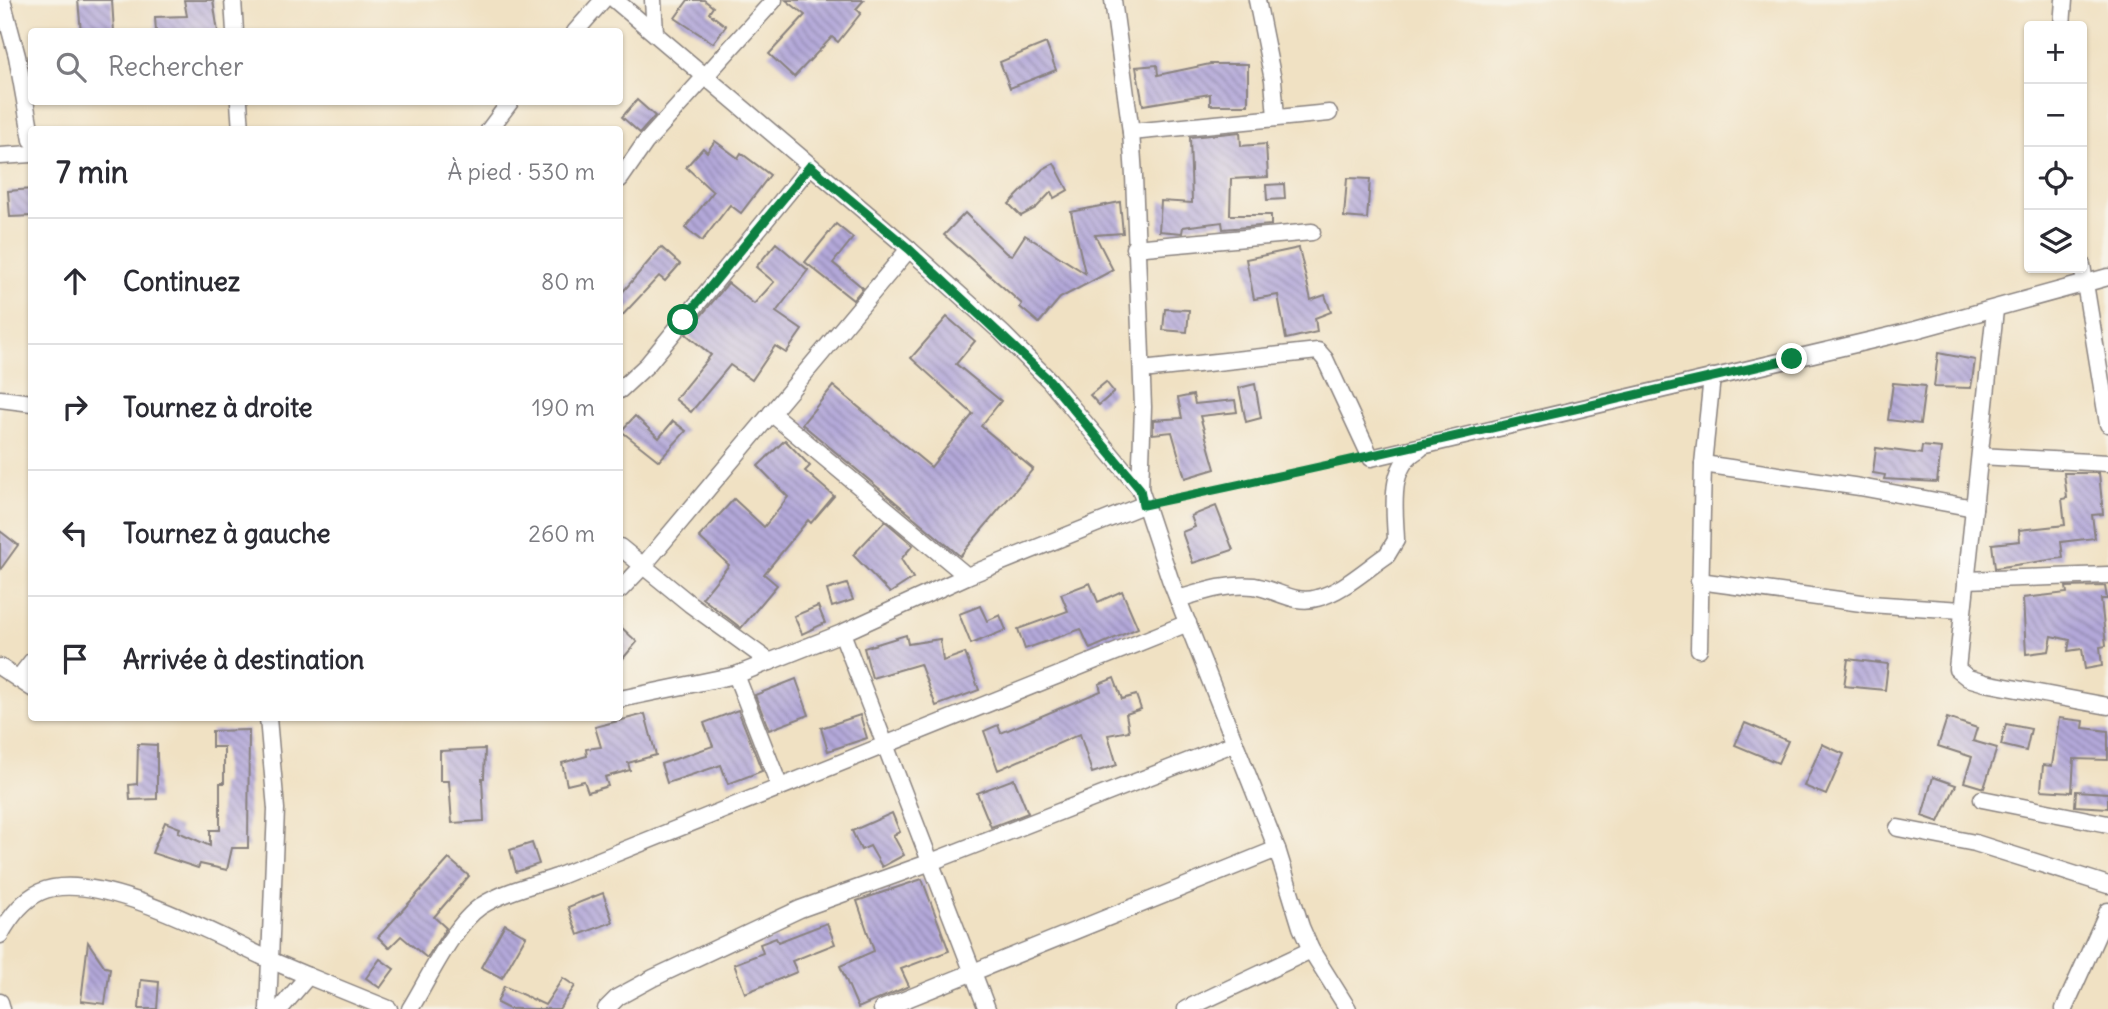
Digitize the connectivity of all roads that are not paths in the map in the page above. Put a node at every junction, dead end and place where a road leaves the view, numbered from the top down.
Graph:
1 (2, 0) edge
2 (233, 0) edge
3 (603, 0) edge
4 (615, 0) edge
5 (653, 0) edge
6 (774, 0) edge
7 (1113, 0) edge
8 (1257, 0) edge
9 (2064, 0) edge
10 (2062, 21) edge
11 (235, 28) edge
12 (578, 28) edge
13 (656, 32) junction
14 (707, 76) junction
15 (239, 105) edge
16 (508, 105) edge
17 (1329, 113) dead end
18 (1276, 117) junction
19 (30, 126) edge
20 (241, 126) edge
21 (492, 126) edge
22 (1131, 132) junction
23 (28, 154) edge
24 (0, 156) edge
25 (810, 166) junction
26 (623, 174) edge
27 (1312, 232) dead end
28 (1134, 248) junction
29 (909, 249) junction
30 (2084, 273) edge
31 (2108, 277) edge
32 (2086, 286) junction
33 (1995, 310) junction
34 (1142, 370) junction
35 (1712, 377) junction
36 (623, 387) edge
37 (0, 399) edge
38 (28, 402) edge
39 (771, 414) junction
40 (2108, 424) edge
41 (1435, 442) junction
42 (1980, 456) junction
43 (2108, 463) edge
44 (1703, 464) junction
45 (1141, 497) junction
46 (1974, 508) junction
47 (623, 549) edge
48 (643, 566) junction
49 (2108, 575) edge
50 (967, 576) junction
51 (1966, 580) junction
52 (1699, 581) junction
53 (623, 587) edge
54 (1178, 598) junction
55 (1962, 610) junction
56 (1188, 623) junction
57 (842, 633) junction
58 (1699, 649) dead end
59 (770, 662) junction
60 (0, 667) edge
61 (736, 676) junction
62 (25, 684) edge
63 (623, 698) edge
64 (2108, 706) edge
65 (268, 721) edge
66 (1235, 743) junction
67 (884, 744) junction
68 (779, 785) junction
69 (1982, 799) dead end
70 (2108, 824) edge
71 (1898, 828) dead end
72 (1277, 849) junction
73 (931, 862) junction
74 (2108, 885) edge
75 (2108, 911) edge
76 (0, 935) edge
77 (1311, 950) junction
78 (270, 960) junction
79 (973, 975) junction
80 (308, 976) junction
81 (0, 1002) edge
82 (2, 1009) edge
83 (268, 1009) edge
84 (280, 1009) edge
85 (389, 1009) edge
86 (410, 1009) edge
87 (606, 1009) edge
88 (882, 1009) edge
89 (987, 1009) edge
90 (1186, 1009) edge
91 (1348, 1009) edge
92 (2064, 1009) edge

1 - 19 street
2 - 11 street
3 - 12 street
4 - 13 street
5 - 13 street
6 - 14 street
7 - 22 street
8 - 18 street
9 - 10 street
13 - 14 street
14 - 25 street
14 - 26 street
15 - 20 street
16 - 21 street
17 - 18 street
18 - 22 street
22 - 28 street
23 - 24 street
25 - 29 street
25 - 36 street
27 - 28 street
28 - 34 street
29 - 39 street
29 - 45 street
30 - 32 street
31 - 32 street
32 - 33 street
32 - 40 street
33 - 35 street
33 - 42 street
34 - 41 street
34 - 45 street
35 - 41 street
35 - 44 street
37 - 38 street
39 - 48 street
39 - 50 street
41 - 54 street
42 - 43 street
42 - 46 street
44 - 46 street
44 - 52 street
45 - 50 street
45 - 54 street
46 - 51 street
47 - 48 street
48 - 53 street
48 - 59 street
49 - 51 street
50 - 57 street
51 - 55 street
52 - 55 street
52 - 58 street
54 - 56 street
55 - 64 street
56 - 66 street
56 - 67 street
57 - 59 street
57 - 67 street
59 - 61 street
60 - 62 street
61 - 63 street
61 - 68 street
65 - 78 street
66 - 72 street
66 - 73 street
67 - 68 street
67 - 73 street
68 - 86 street
69 - 70 street
71 - 74 street
72 - 77 street
72 - 79 street
73 - 79 street
73 - 87 street
75 - 92 street
76 - 78 street
77 - 90 street
77 - 91 street
78 - 80 street
78 - 83 street
79 - 88 street
79 - 89 street
80 - 84 street
80 - 85 street
81 - 82 street

